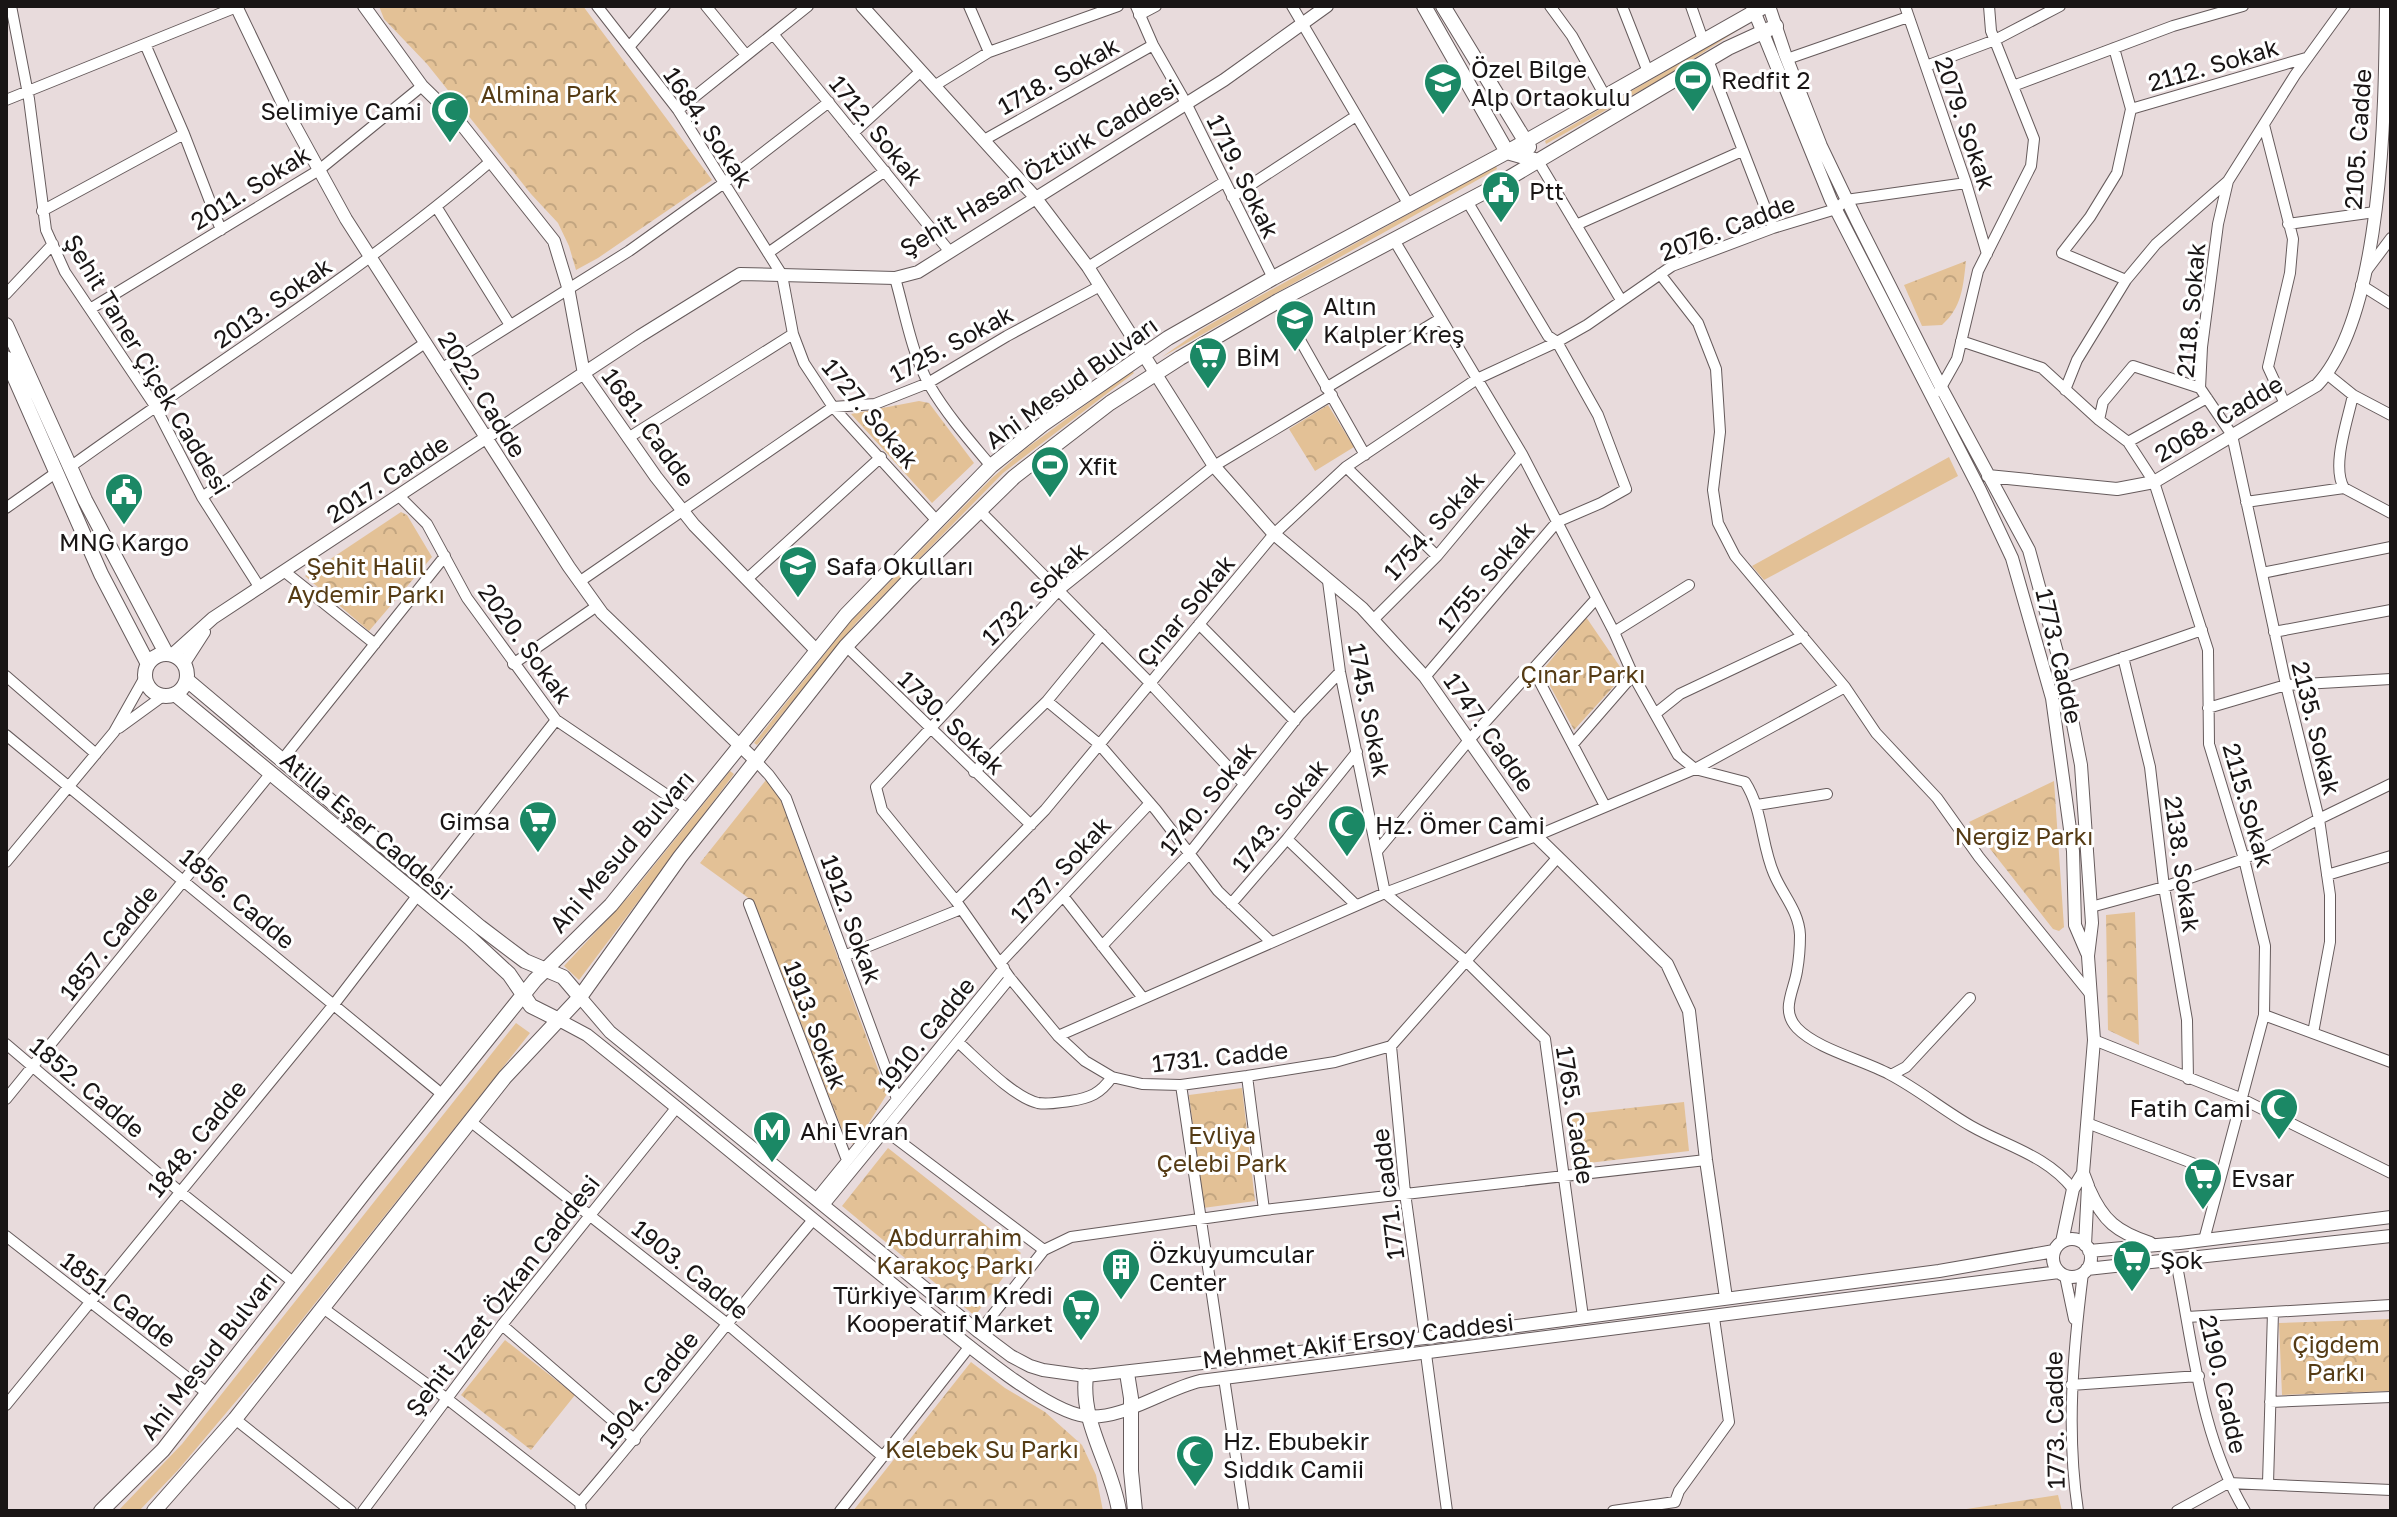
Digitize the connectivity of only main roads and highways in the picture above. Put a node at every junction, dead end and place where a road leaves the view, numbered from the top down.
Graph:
1 (1424, 6) edge
2 (1443, 6) edge
3 (1760, 7) edge
4 (1769, 29) road end
5 (1525, 142) junction
6 (1507, 152) junction
7 (1538, 161) junction
8 (6, 325) edge
9 (6, 358) edge
10 (64, 470) junction
11 (174, 657) junction
12 (146, 670) junction
13 (187, 680) junction
14 (169, 695) junction
15 (545, 969) junction
16 (523, 997) junction
17 (580, 997) junction
18 (559, 1020) junction
19 (1127, 1373) road end
20 (1086, 1376) road end
21 (101, 1511) edge
22 (154, 1511) edge
23 (1119, 1511) edge
24 (1135, 1511) edge

1 - 6 main road
2 - 5 main road
3 - 5 main road, Ahi Mesud Bulvarı
4 - 7 main road, Ahi Mesud Bulvarı
5 - 6 main road, Ahi Mesud Bulvarı
5 - 7 main road
6 - 7 main road
6 - 15 main road, Ahi Mesud Bulvarı
7 - 17 main road, Ahi Mesud Bulvarı
8 - 10 main road
9 - 10 main road
10 - 11 main road
10 - 12 main road
11 - 12 main road
11 - 13 main road
12 - 14 main road
13 - 14 main road
13 - 15 main road, Atilla Eşer Caddesi
14 - 16 main road, Atilla Eşer Caddesi
15 - 16 main road, Ahi Mesud Bulvarı
15 - 17 main road
16 - 18 main road
16 - 21 main road, Ahi Mesud Bulvarı
17 - 18 main road, Ahi Mesud Bulvarı
18 - 22 main road, Ahi Mesud Bulvarı
19 - 24 main road
20 - 23 main road

